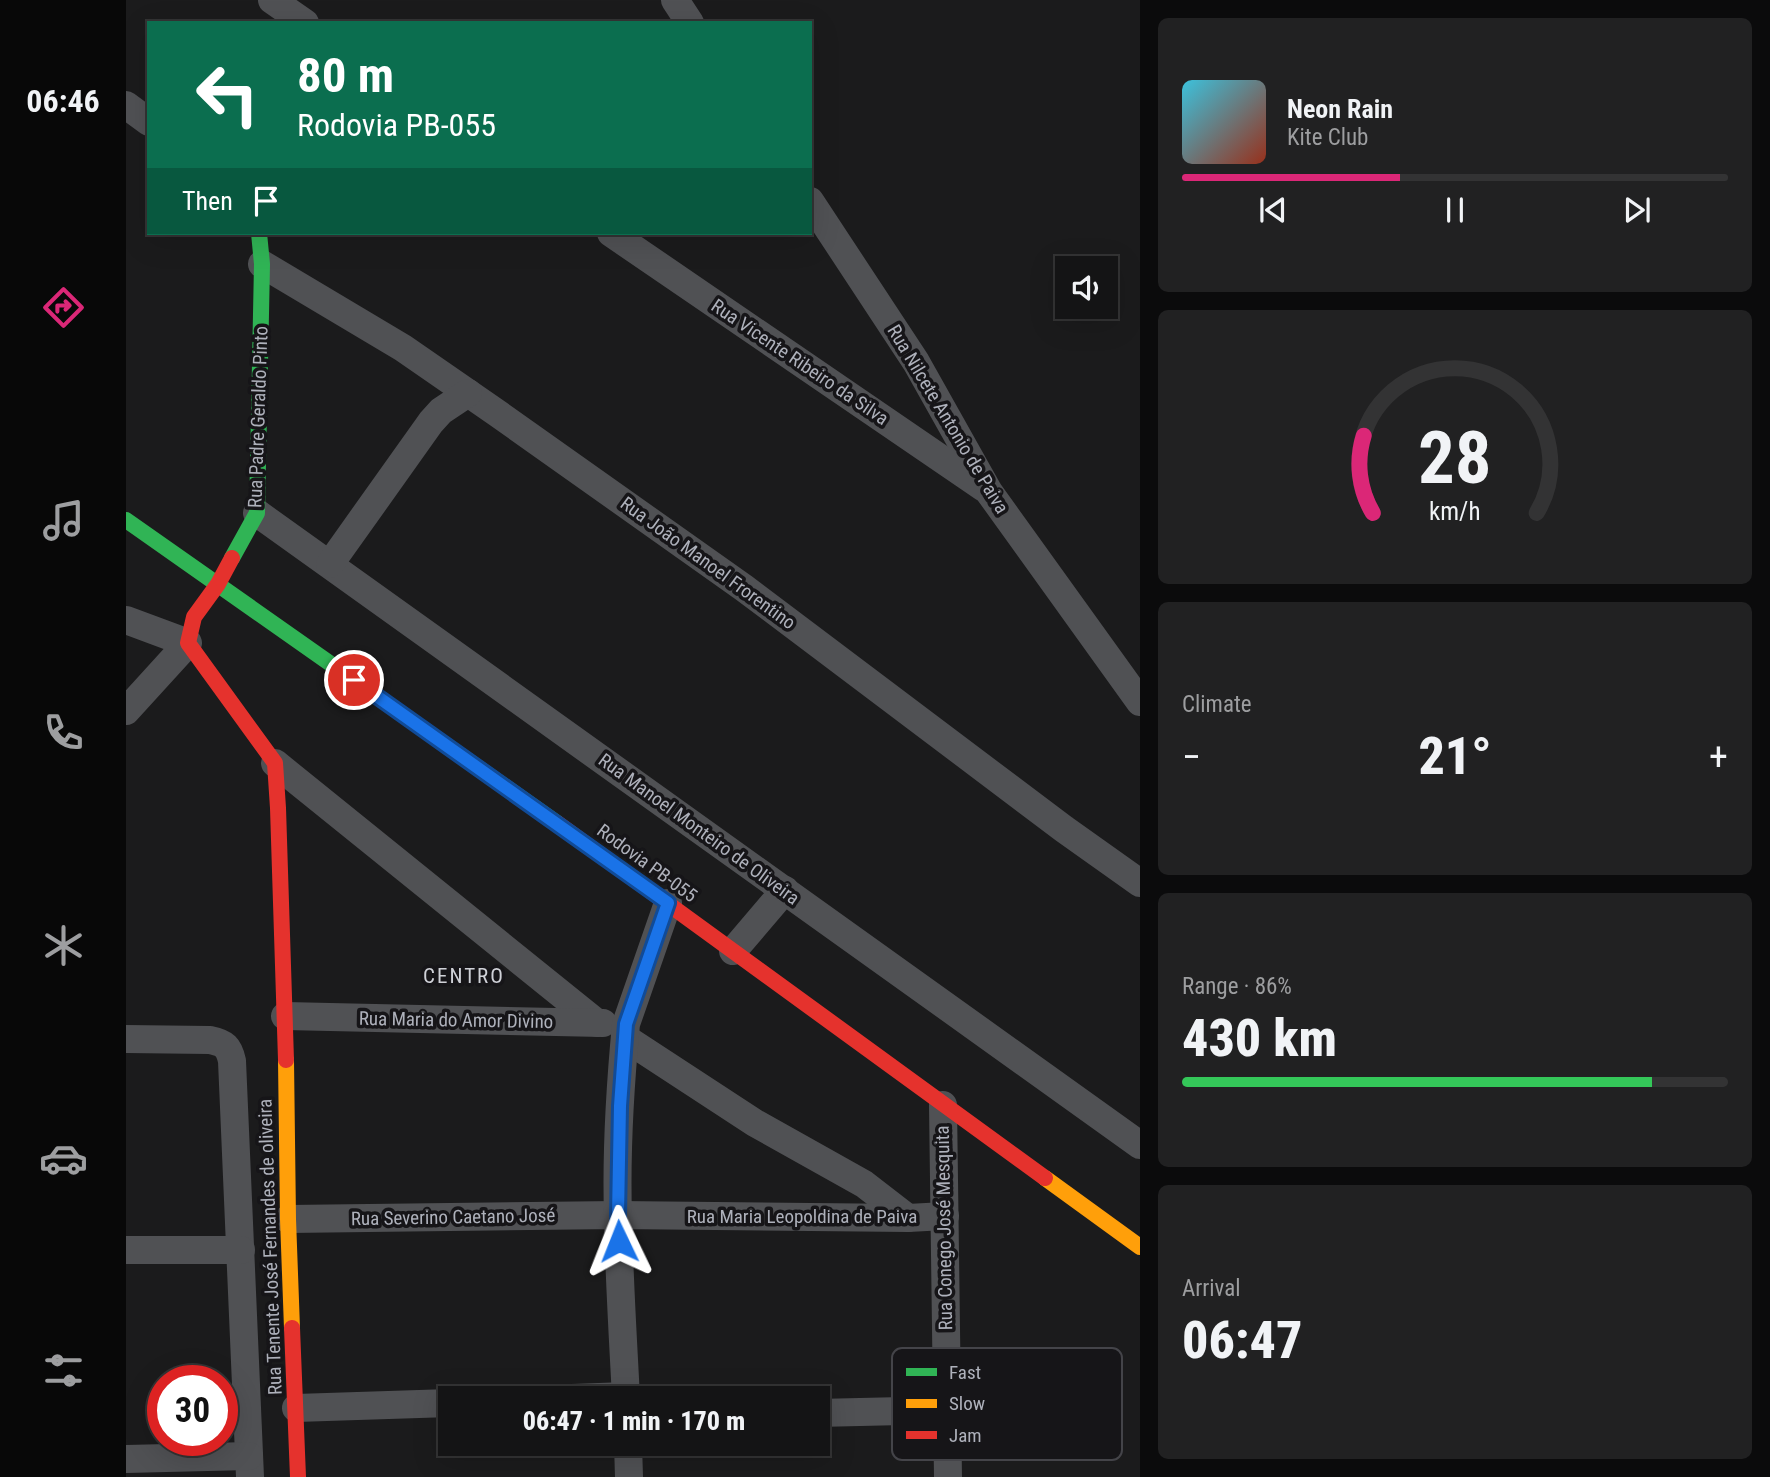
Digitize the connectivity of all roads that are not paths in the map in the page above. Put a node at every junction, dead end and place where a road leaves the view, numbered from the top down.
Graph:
1 (261, 0) edge
2 (272, 0) edge
3 (261, 21) edge
4 (302, 21) edge
5 (126, 105) edge
6 (147, 121) edge
7 (812, 204) edge
8 (259, 235) edge
9 (614, 235) edge
10 (262, 264) junction
11 (468, 393) junction
12 (989, 492) junction
13 (257, 513) junction
14 (126, 520) edge
15 (330, 564) junction
16 (219, 584) junction
17 (126, 620) edge
18 (188, 643) junction
19 (1139, 698) edge
20 (126, 710) edge
21 (275, 763) junction
22 (1140, 883) edge
23 (785, 890) junction
24 (668, 903) junction
25 (733, 951) junction
26 (285, 1016) junction
27 (597, 1023) junction
28 (626, 1031) junction
29 (126, 1039) edge
30 (943, 1105) junction
31 (1140, 1145) edge
32 (618, 1215) junction
33 (945, 1216) junction
34 (908, 1218) junction
35 (288, 1219) junction
36 (1140, 1247) edge
37 (126, 1250) edge
38 (241, 1250) junction
39 (946, 1348) edge
40 (626, 1386) edge
41 (438, 1403) edge
42 (296, 1408) junction
43 (892, 1411) edge
44 (830, 1413) edge
45 (628, 1456) edge
46 (126, 1459) edge
47 (249, 1467) edge
48 (298, 1477) edge
49 (629, 1477) edge

1 - 3 street
2 - 4 street
5 - 6 street
7 - 12 street, Rua Nilcete Antonio de Paiva
8 - 10 street, Rua Padre Geraldo Pinto
9 - 12 street, Rua Vicente Ribeiro da Silva
10 - 11 street, Rua João Manoel Frorentino
10 - 13 street, Rua Padre Geraldo Pinto
11 - 15 street
11 - 22 street, Rua João Manoel Frorentino
12 - 19 street, Rua Nilcete Antonio de Paiva
13 - 15 street, Rua Manoel Monteiro de Oliveira
13 - 16 street, Rua Padre Geraldo Pinto
14 - 16 street, Rodovia PB-055
15 - 23 street, Rua Manoel Monteiro de Oliveira
16 - 18 street, Rua Padre Geraldo Pinto
16 - 24 street, Rodovia PB-055
17 - 18 street
18 - 20 street
18 - 21 street
21 - 26 street
21 - 27 street
23 - 25 street
23 - 31 street, Rua Manoel Monteiro de Oliveira
24 - 25 street, Rodovia PB-055
24 - 28 street
25 - 30 street, Rodovia PB-055
26 - 27 street, Rua Maria do Amor Divino
26 - 35 street, Rua Tenente José Fernandes de oliveira
27 - 28 street, Rua Maria do Amor Divino
28 - 32 street
28 - 34 street
29 - 38 street, Rua Tenente José Fernandes de oliveira
30 - 33 street, Rua Conego José Mesquita
30 - 36 street, Rodovia PB-055
32 - 34 street, Rua Maria Leopoldina de Paiva
32 - 35 street, Rua Severino Caetano José
32 - 40 street
33 - 34 street, Rua Maria Leopoldina de Paiva
33 - 39 street, Rua Conego José Mesquita
35 - 42 street, Rua Tenente José Fernandes de oliveira
37 - 38 street
38 - 47 street, Rua Tenente José Fernandes de oliveira
41 - 42 street
42 - 48 street, Rua Tenente José Fernandes de oliveira
43 - 44 street
45 - 49 street
46 - 47 street

